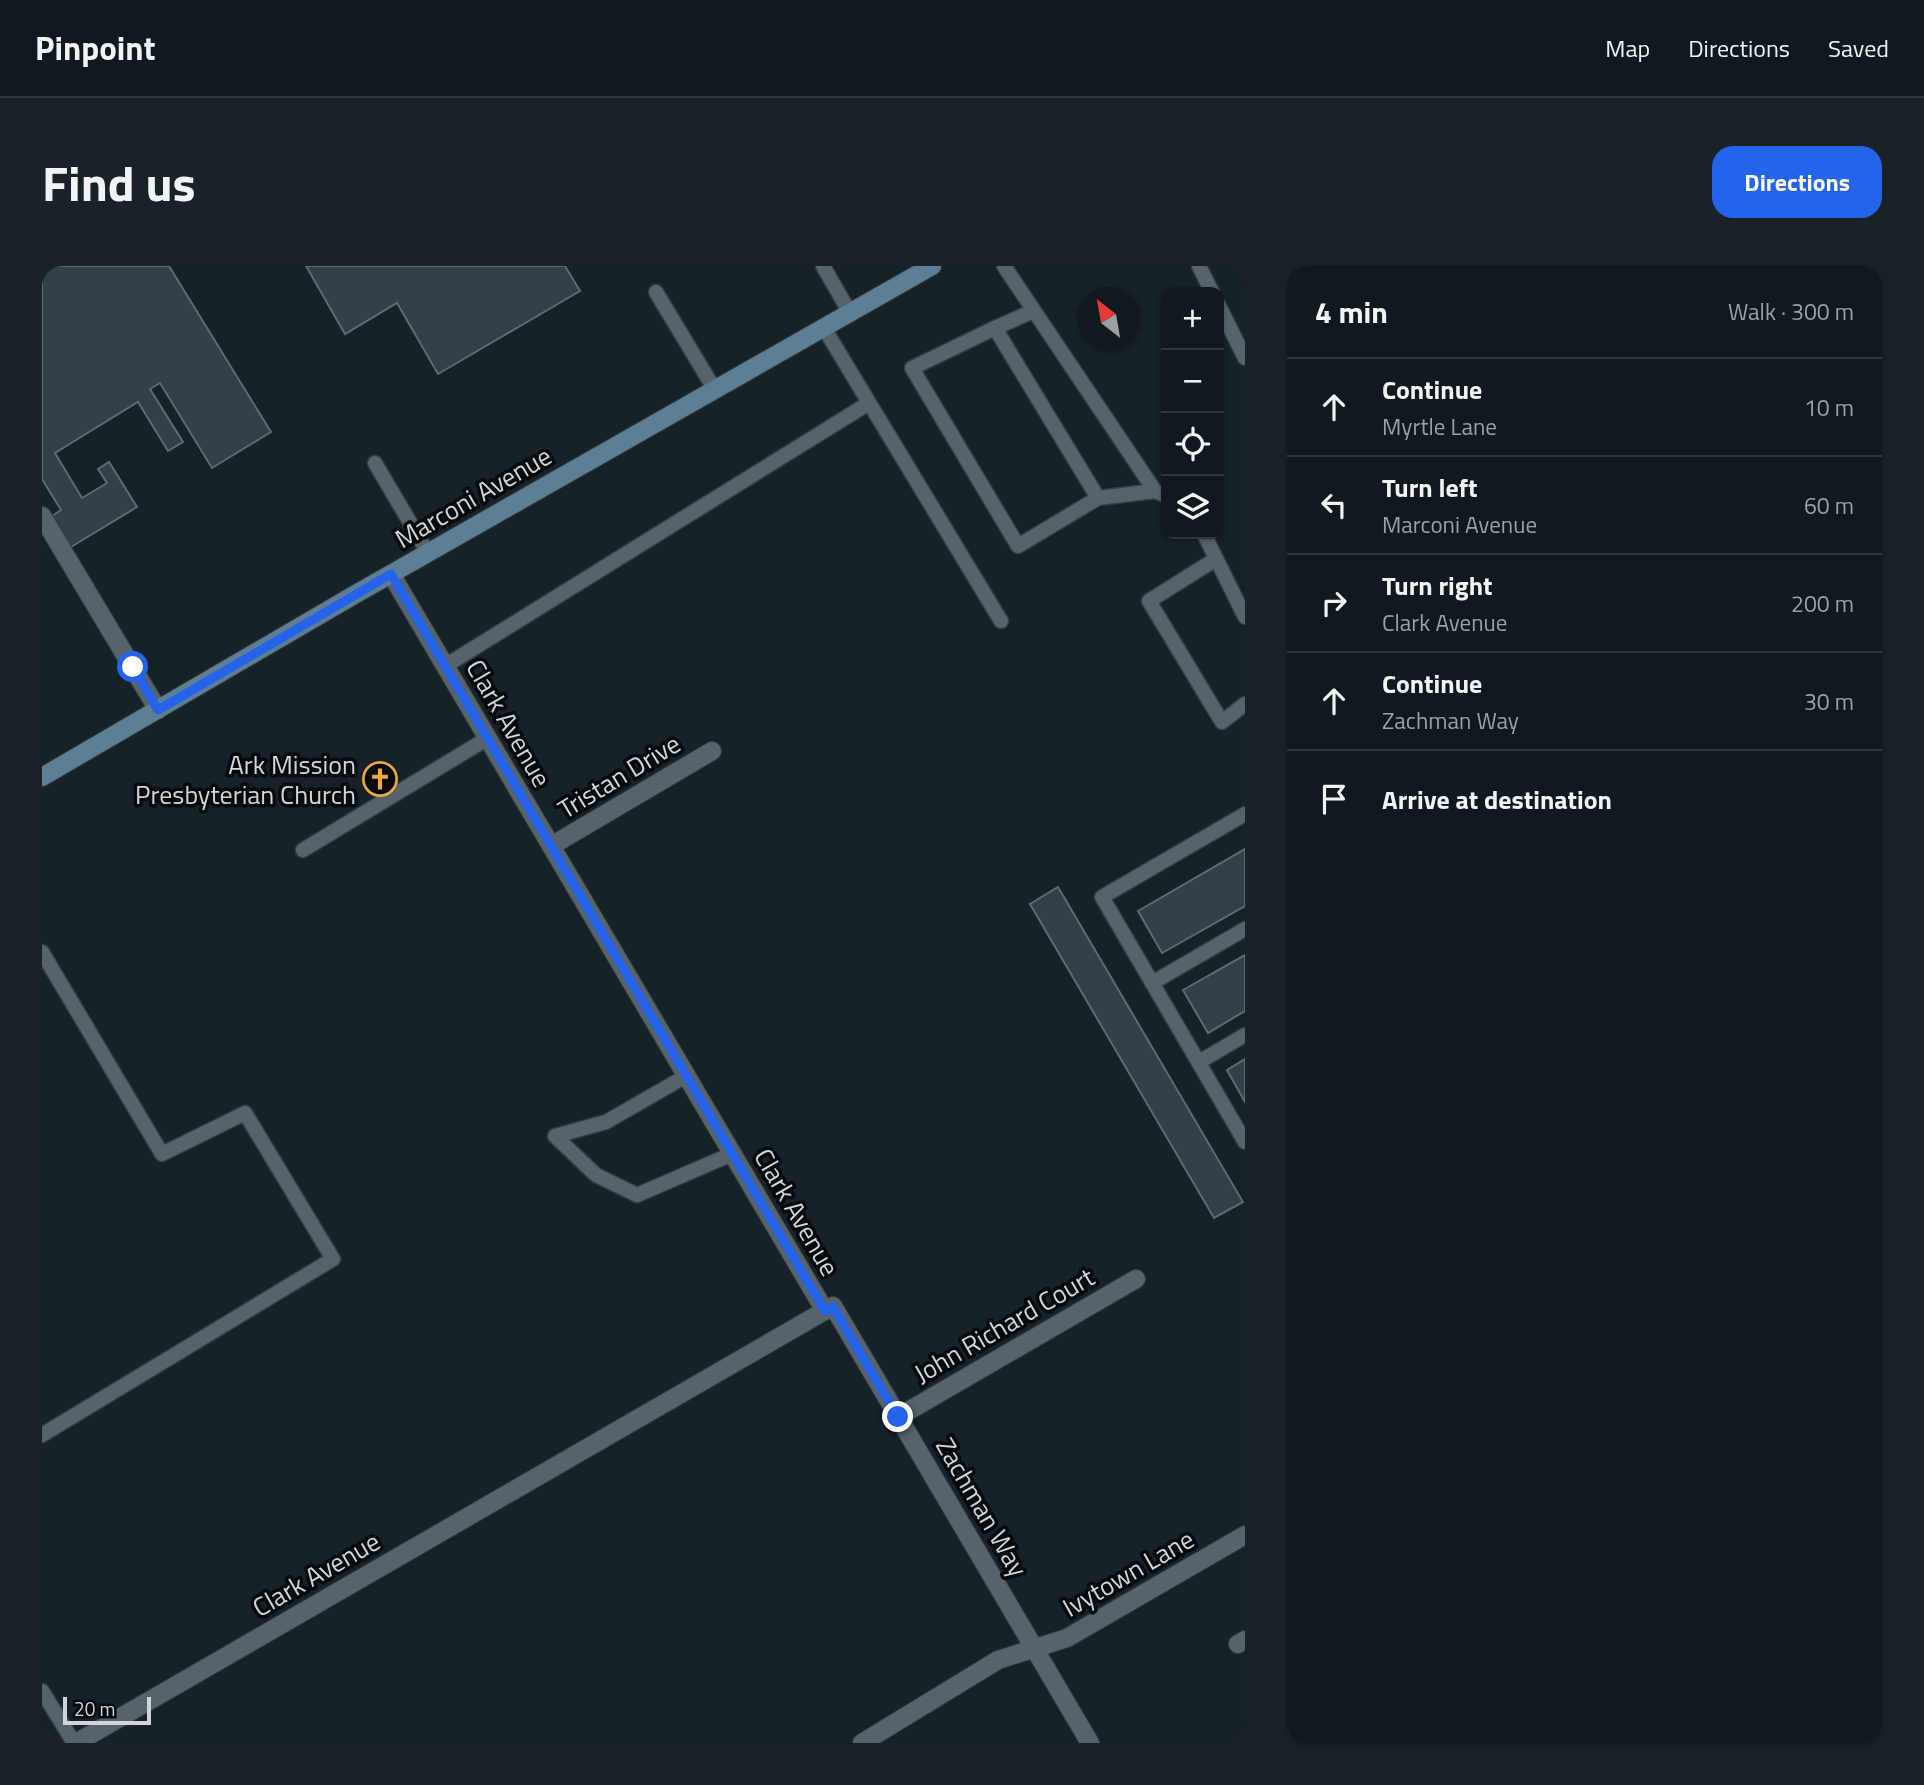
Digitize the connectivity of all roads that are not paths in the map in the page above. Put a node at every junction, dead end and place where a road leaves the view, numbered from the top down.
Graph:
1 (823, 266) edge
2 (932, 266) edge
3 (1003, 266) edge
4 (1199, 266) edge
5 (1210, 287) edge
6 (656, 292) dead end
7 (1033, 311) junction
8 (850, 313) junction
9 (1224, 316) edge
10 (824, 328) junction
11 (995, 328) junction
12 (1245, 358) edge
13 (715, 390) junction
14 (869, 403) junction
15 (375, 463) dead end
16 (1161, 494) edge
17 (1098, 498) junction
18 (42, 516) edge
19 (1206, 539) edge
20 (428, 553) junction
21 (1216, 559) junction
22 (391, 574) junction
23 (1245, 617) edge
24 (1001, 621) dead end
25 (445, 666) junction
26 (1245, 704) edge
27 (158, 710) junction
28 (488, 738) junction
29 (712, 751) dead end
30 (42, 777) edge
31 (1245, 814) edge
32 (551, 846) junction
33 (303, 850) dead end
34 (1245, 929) edge
35 (42, 952) edge
36 (1153, 983) junction
37 (1245, 1035) edge
38 (1199, 1062) junction
39 (686, 1076) junction
40 (1243, 1136) edge
41 (732, 1154) junction
42 (1136, 1279) dead end
43 (825, 1311) junction
44 (898, 1417) junction
45 (42, 1436) edge
46 (1245, 1535) edge
47 (1034, 1649) junction
48 (42, 1691) edge
49 (75, 1743) edge
50 (862, 1743) edge
51 (1090, 1743) edge

1 - 8 lane
2 - 8 main road, Marconi Avenue
3 - 7 lane
4 - 5 lane
6 - 13 lane
7 - 11 lane
7 - 16 lane
8 - 10 main road, Marconi Avenue
9 - 12 lane
10 - 13 main road, Marconi Avenue
10 - 14 lane
11 - 17 lane
11 - 17 lane
13 - 20 main road, Marconi Avenue
14 - 24 lane
14 - 25 lane
15 - 20 lane
16 - 17 lane
18 - 27 street
19 - 21 lane
20 - 22 main road, Marconi Avenue
21 - 23 lane
21 - 26 lane
22 - 25 street, Clark Avenue
22 - 27 main road, Marconi Avenue
25 - 28 street, Clark Avenue
27 - 30 main road, Marconi Avenue
28 - 32 street, Clark Avenue
28 - 33 lane
29 - 32 street, Tristan Drive
31 - 36 lane
32 - 39 street, Clark Avenue
34 - 36 lane
35 - 45 lane
36 - 38 lane
37 - 38 lane
38 - 40 lane
39 - 41 street, Clark Avenue
39 - 41 lane
41 - 43 street, Clark Avenue
42 - 44 street, John Richard Court
43 - 44 street, Zachman Way
43 - 49 street, Clark Avenue
44 - 47 street, Zachman Way
46 - 47 street, Ivytown Lane
47 - 50 street, Ivytown Lane
47 - 51 street, Zachman Way
48 - 49 lane

